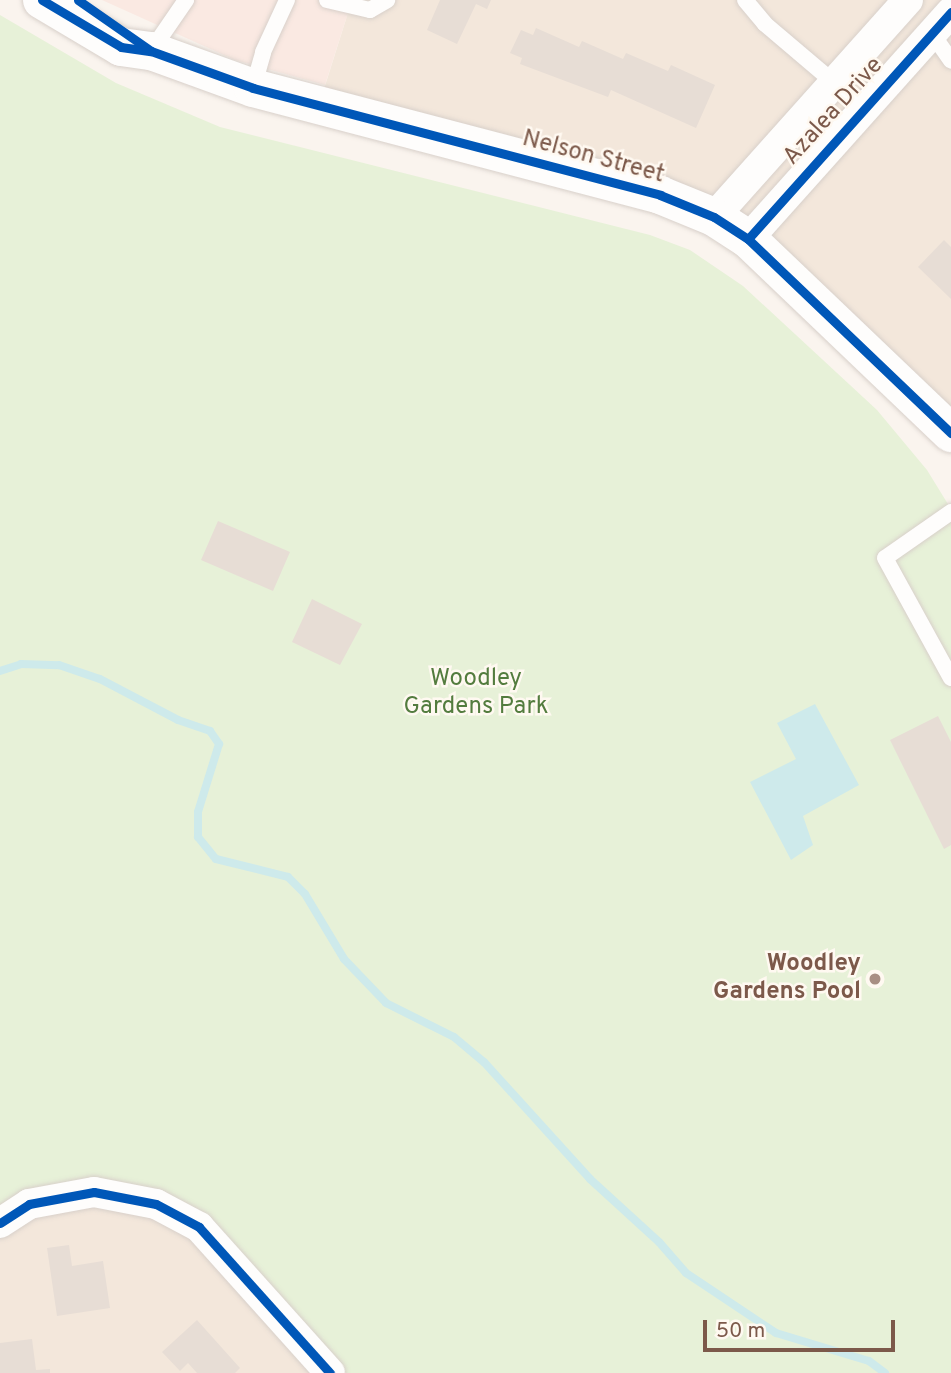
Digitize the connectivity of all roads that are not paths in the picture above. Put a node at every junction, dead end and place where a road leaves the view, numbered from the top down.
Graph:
1 (42, 0) edge
2 (78, 0) edge
3 (186, 0) edge
4 (287, 0) edge
5 (327, 0) edge
6 (387, 0) edge
7 (745, 0) edge
8 (908, 0) edge
9 (941, 22) edge
10 (151, 51) junction
11 (951, 61) edge
12 (836, 84) junction
13 (253, 88) junction
14 (864, 108) junction
15 (714, 217) junction
16 (748, 239) junction
17 (951, 433) edge
18 (951, 512) edge
19 (951, 678) edge
20 (0, 1223) edge
21 (330, 1373) edge

1 - 10 street, Nelson Street
2 - 10 street, Nelson Street
3 - 10 lane
4 - 13 lane
5 - 6 lane
7 - 12 lane
8 - 12 street, Azalea Drive
9 - 11 lane
9 - 14 street, Azalea Drive
10 - 13 street, Nelson Street
12 - 14 lane
12 - 15 street, Azalea Drive
13 - 15 street, Nelson Street
14 - 16 street, Azalea Drive
15 - 16 street, Nelson Street
16 - 17 street, Nelson Street
18 - 19 lane
20 - 21 street

